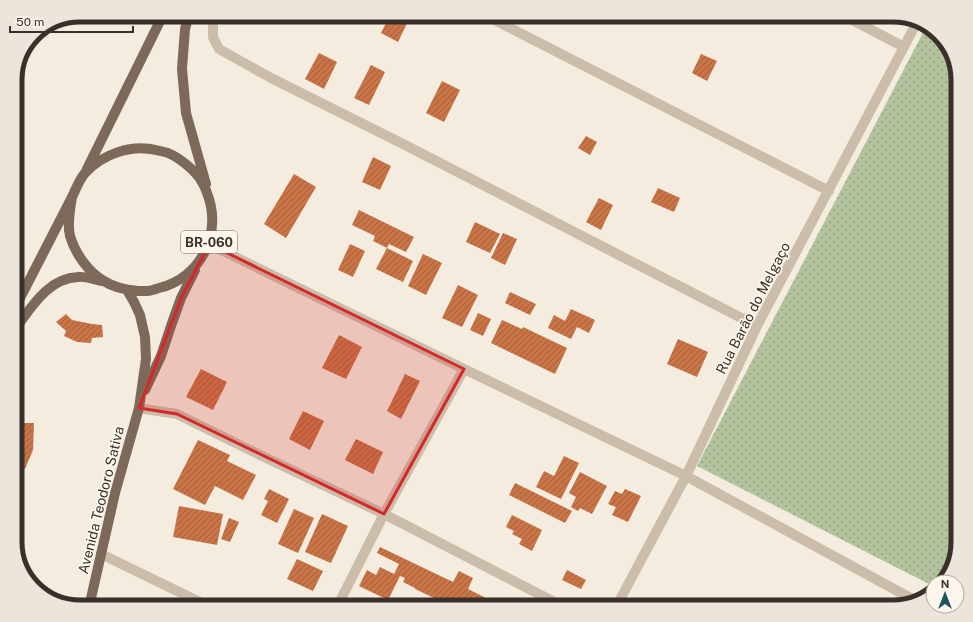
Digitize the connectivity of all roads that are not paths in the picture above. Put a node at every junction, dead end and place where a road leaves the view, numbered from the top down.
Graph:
1 (160, 22) edge
2 (187, 22) edge
3 (213, 22) edge
4 (499, 22) edge
5 (856, 22) edge
6 (915, 26) edge
7 (904, 46) junction
8 (85, 173) junction
9 (829, 190) junction
10 (72, 197) junction
11 (211, 203) junction
12 (209, 244) junction
13 (199, 262) junction
14 (104, 281) junction
15 (127, 290) junction
16 (22, 294) edge
17 (22, 320) edge
18 (757, 326) junction
19 (464, 369) junction
20 (140, 404) junction
21 (686, 476) junction
22 (384, 514) junction
23 (101, 554) junction
24 (910, 598) edge
25 (91, 600) edge
26 (196, 600) edge
27 (341, 600) edge
28 (550, 600) edge
29 (620, 600) edge

1 - 8 main road, BR-060
2 - 11 main road, BR-060
3 - 18 street
4 - 9 street
5 - 7 street
6 - 7 street, Rua Barão do Melgaço
7 - 9 street, Rua Barão do Melgaço
8 - 10 main road, BR-060
8 - 11 main road, BR-060
9 - 18 street, Rua Barão do Melgaço
10 - 14 main road, BR-060
10 - 16 main road
11 - 12 main road, BR-060
12 - 13 main road, BR-060
12 - 19 street
13 - 15 main road, BR-060
13 - 20 main road, BR-060
14 - 15 main road, BR-060
14 - 17 main road
15 - 20 main road, BR-060
18 - 21 street, Rua Barão do Melgaço
19 - 21 street
19 - 22 street
20 - 22 street
20 - 23 main road, Avenida Teodoro Sativa / BR-060
21 - 24 street
21 - 29 street, Rua Barão do Melgaço
22 - 27 street
22 - 28 street
23 - 25 main road, Avenida Teodoro Sativa / BR-060
23 - 26 street

